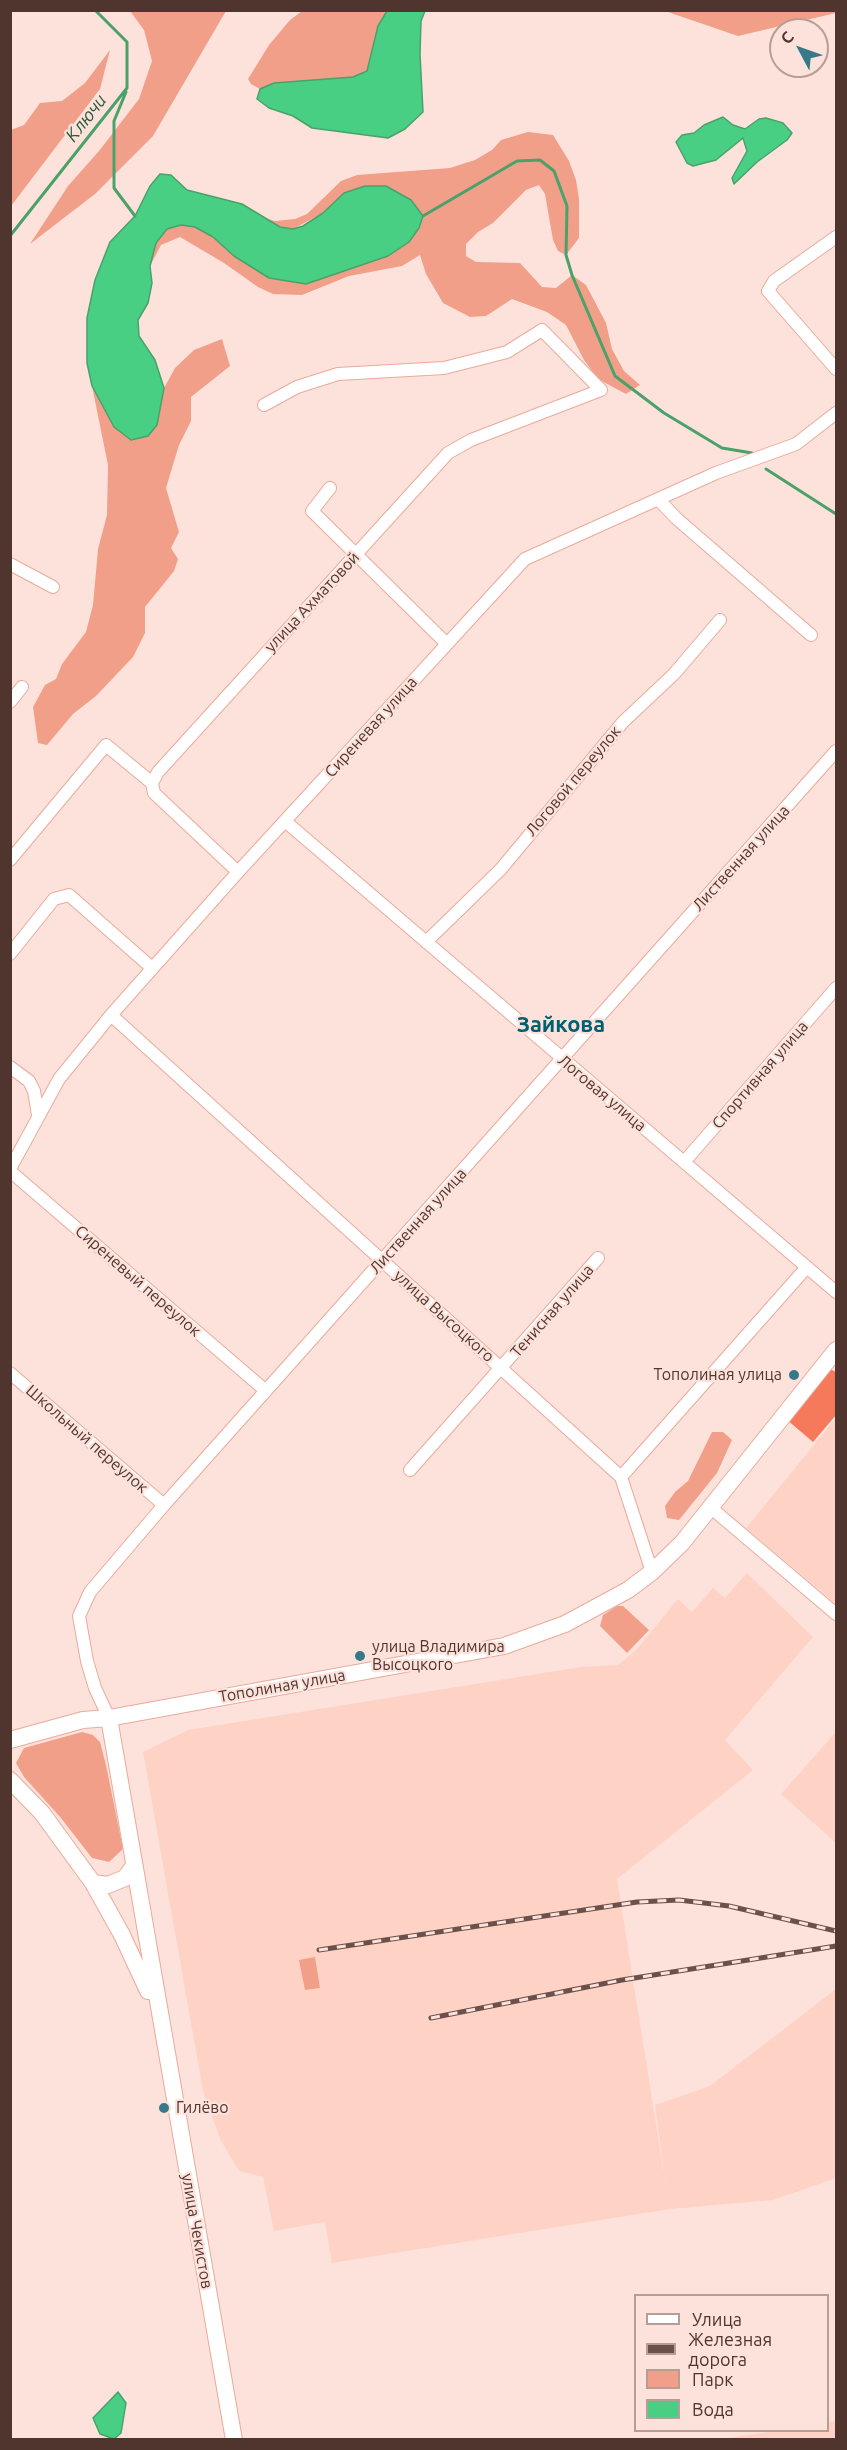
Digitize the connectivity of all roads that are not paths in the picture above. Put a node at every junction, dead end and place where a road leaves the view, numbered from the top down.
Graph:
1 (837, 237) edge
2 (837, 369) edge
3 (264, 405) dead end
4 (837, 413) edge
5 (330, 488) dead end
6 (658, 499) junction
7 (356, 555) junction
8 (10, 564) edge
9 (53, 587) dead end
10 (720, 620) dead end
11 (810, 635) dead end
12 (446, 643) junction
13 (22, 687) dead end
14 (10, 702) edge
15 (837, 751) edge
16 (152, 783) junction
17 (286, 822) junction
18 (10, 860) edge
19 (238, 872) junction
20 (426, 942) junction
21 (10, 954) edge
22 (152, 968) junction
23 (837, 988) edge
24 (111, 1015) junction
25 (563, 1060) junction
26 (10, 1067) edge
27 (38, 1115) junction
28 (684, 1162) junction
29 (10, 1170) edge
30 (598, 1258) dead end
31 (382, 1261) junction
32 (807, 1266) junction
33 (837, 1292) edge
34 (837, 1350) edge
35 (502, 1369) junction
36 (10, 1373) edge
37 (266, 1391) junction
38 (410, 1470) dead end
39 (621, 1477) junction
40 (164, 1505) junction
41 (710, 1507) junction
42 (652, 1572) junction
43 (837, 1614) edge
44 (109, 1718) junction
45 (10, 1740) edge
46 (10, 1780) edge
47 (133, 1867) junction
48 (93, 1883) junction
49 (160, 2022) junction
50 (234, 2439) edge

1 - 2 street
3 - 7 street, улица Ахматовой
4 - 6 street, Сиреневая улица
5 - 7 street
6 - 11 street
6 - 12 street, Сиреневая улица
7 - 12 street
7 - 16 street, улица Ахматовой
8 - 9 street
10 - 20 street, Логовой переулок
12 - 17 street, Сиреневая улица
13 - 14 street
15 - 25 street, Лиственная улица
16 - 18 street
16 - 19 street
17 - 19 street, Сиреневая улица
17 - 20 street, Логовая улица
19 - 22 street, Сиреневая улица
20 - 25 street, Логовая улица
21 - 22 street
22 - 24 street, Сиреневая улица
23 - 28 street, Спортивная улица
24 - 27 street, Сиреневая улица
24 - 31 street, улица Высоцкого
25 - 28 street, Логовая улица
25 - 31 street, Лиственная улица
26 - 27 street
27 - 29 street, Сиреневая улица
28 - 32 street, Логовая улица
29 - 37 street, Сиреневый переулок
30 - 35 street, Тенисная улица
31 - 35 street, улица Высоцкого
31 - 37 street, Лиственная улица
32 - 33 street, Логовая улица
32 - 39 street
34 - 41 main road, Тополиная улица
35 - 38 street, Тенисная улица
35 - 39 street, улица Высоцкого
36 - 40 street, Школьный переулок
37 - 40 street, Лиственная улица
39 - 42 street, улица Высоцкого
40 - 44 street, Лиственная улица
41 - 42 main road, Тополиная улица
41 - 43 street
42 - 44 main road, Тополиная улица
44 - 45 main road, Тополиная улица
44 - 47 main road
46 - 48 main road
47 - 48 main road
47 - 49 main road
48 - 49 main road
49 - 50 main road, улица Чекистов

